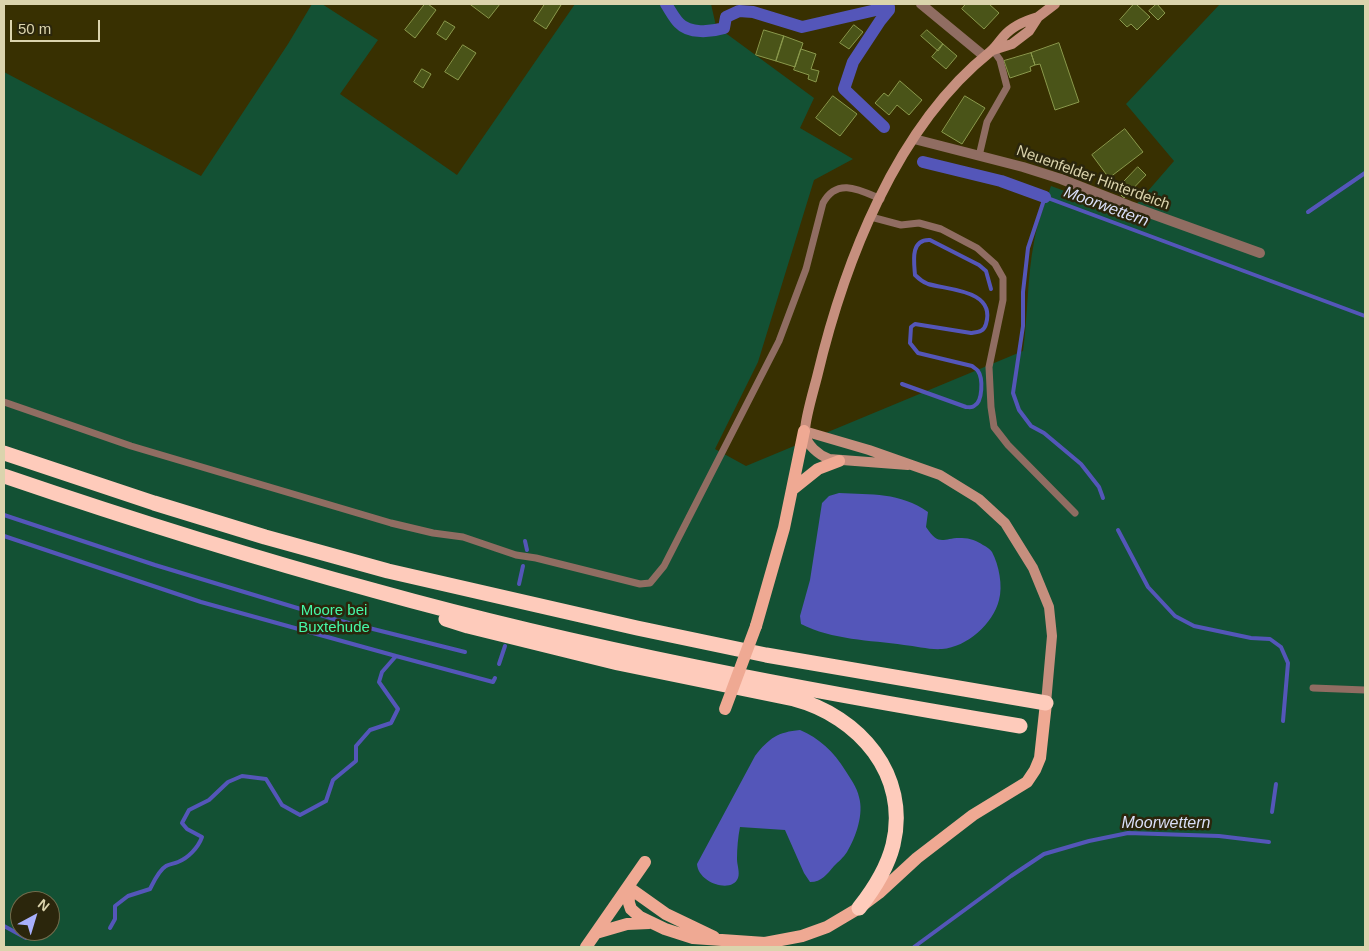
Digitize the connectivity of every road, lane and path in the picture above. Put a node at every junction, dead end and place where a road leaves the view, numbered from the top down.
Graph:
1 (921, 4) edge
2 (1055, 4) edge
3 (988, 53) junction
4 (914, 139) junction
5 (979, 156) junction
6 (880, 199) junction
7 (871, 217) junction
8 (1260, 254) dead end
9 (4, 402) edge
10 (804, 431) junction
11 (4, 453) edge
12 (839, 461) junction
13 (908, 465) junction
14 (4, 476) edge
15 (793, 489) junction
16 (1074, 513) dead end
17 (518, 633) junction
18 (1313, 688) dead end
19 (1365, 690) edge
20 (1046, 703) junction
21 (725, 709) dead end
22 (1020, 726) dead end
23 (645, 862) dead end
24 (628, 887) junction
25 (859, 908) junction
26 (654, 925) junction
27 (596, 934) junction
28 (721, 940) junction
29 (586, 947) edge

1 - 3 street
2 - 3 main road
3 - 4 main road
3 - 5 lane
4 - 5 street, Neuenfelder Hinterdeich
4 - 6 main road
5 - 8 street, Neuenfelder Hinterdeich
6 - 7 main road
6 - 9 lane
7 - 10 main road
7 - 16 lane
10 - 12 main road
10 - 13 main road
10 - 15 main road
11 - 20 highway
12 - 13 main road
12 - 15 main road
13 - 20 main road
14 - 17 highway
15 - 21 main road, bridge
17 - 22 highway
17 - 25 highway
18 - 19 lane
20 - 25 main road
23 - 24 main road
24 - 26 main road
24 - 27 main road
24 - 28 main road
25 - 28 main road
26 - 27 main road
26 - 28 main road
27 - 29 main road

